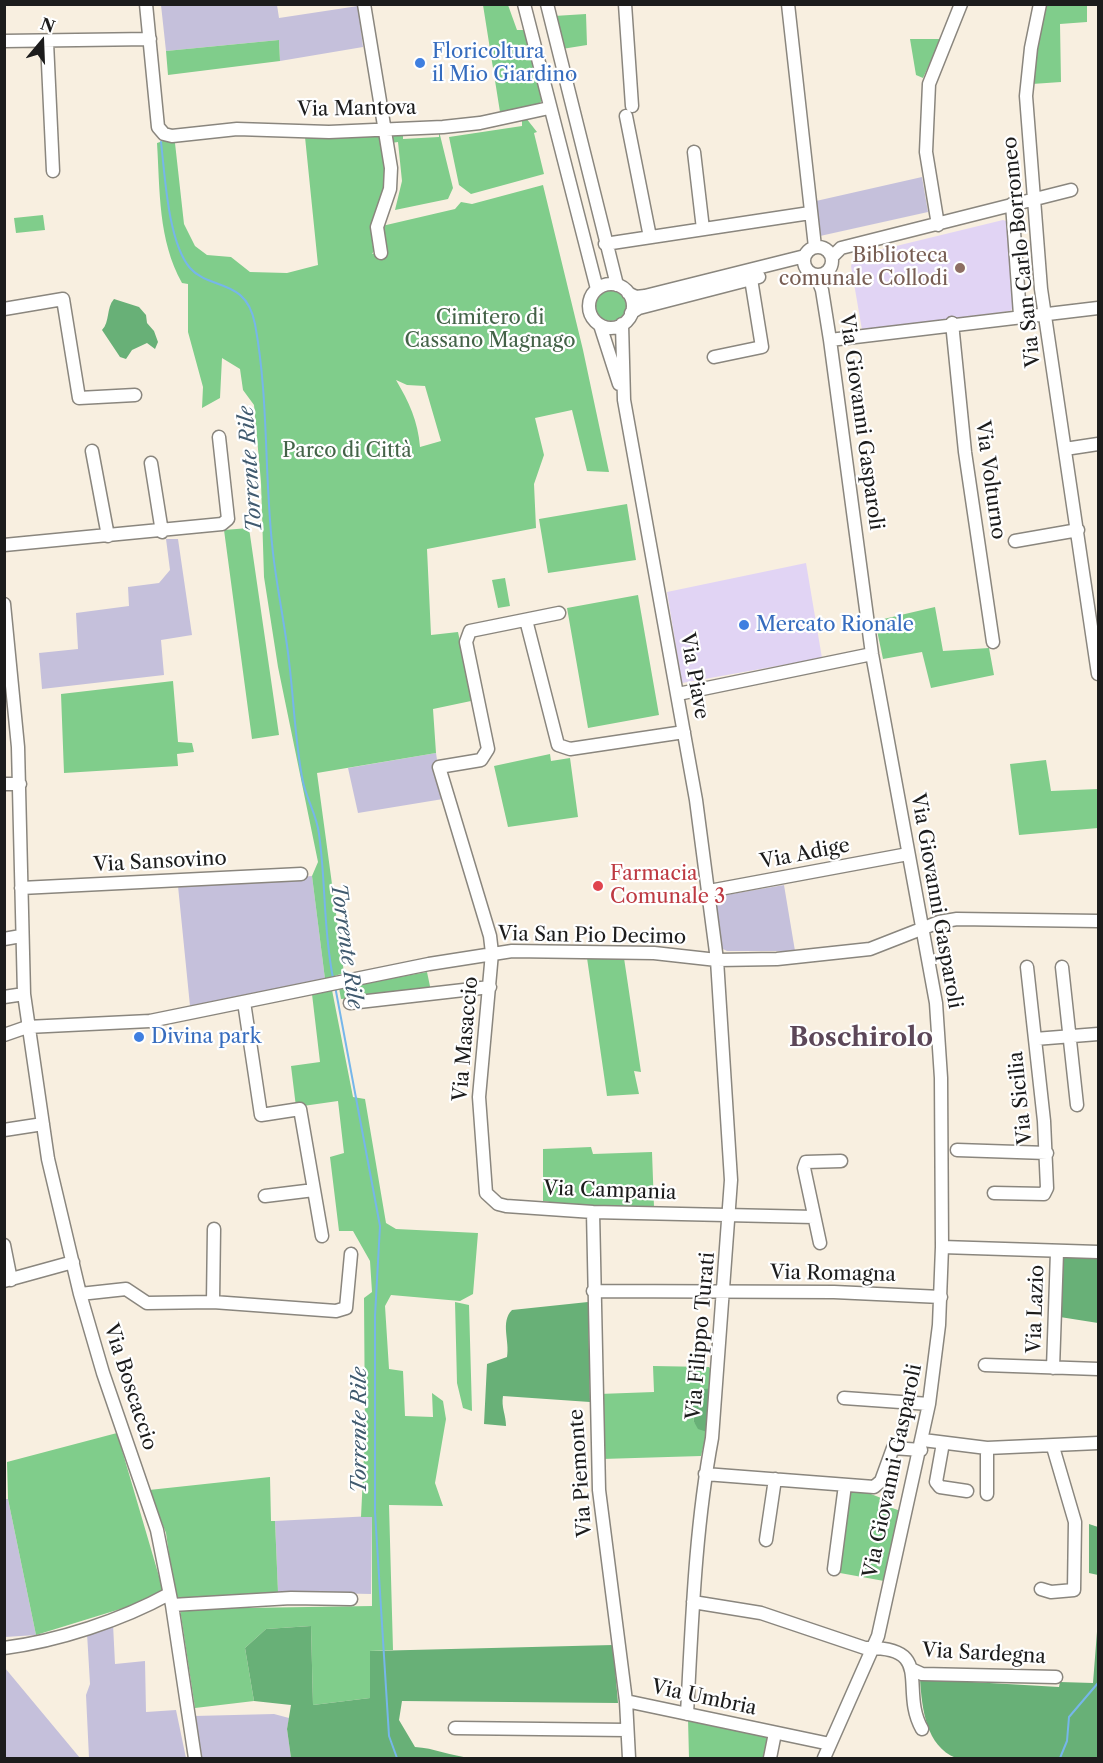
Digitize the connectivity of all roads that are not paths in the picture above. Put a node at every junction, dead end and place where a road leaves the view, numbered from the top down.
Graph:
1 (146, 4) edge
2 (364, 4) edge
3 (524, 4) edge
4 (547, 4) edge
5 (625, 4) edge
6 (788, 4) edge
7 (961, 4) edge
8 (1040, 4) edge
9 (150, 39) junction
10 (4, 41) edge
11 (47, 42) junction
12 (549, 108) junction
13 (384, 130) junction
14 (694, 152) dead end
15 (53, 171) dead end
16 (1071, 190) dead end
17 (1036, 198) junction
18 (1012, 204) junction
19 (810, 213) junction
20 (938, 225) junction
21 (703, 229) junction
22 (650, 237) junction
23 (605, 244) junction
24 (815, 247) junction
25 (381, 253) dead end
26 (831, 257) junction
27 (805, 262) junction
28 (820, 274) junction
29 (751, 279) junction
30 (617, 285) junction
31 (597, 289) junction
32 (628, 293) junction
33 (1098, 308) edge
34 (4, 309) edge
35 (631, 313) junction
36 (1044, 313) junction
37 (1020, 315) junction
38 (952, 323) junction
39 (622, 324) junction
40 (600, 325) junction
41 (830, 340) junction
42 (714, 357) dead end
43 (135, 395) dead end
44 (624, 400) junction
45 (219, 437) dead end
46 (1098, 444) edge
47 (1065, 449) junction
48 (92, 451) dead end
49 (151, 463) dead end
50 (1078, 530) junction
51 (162, 531) junction
52 (108, 536) junction
53 (1015, 541) dead end
54 (4, 545) edge
55 (4, 604) edge
56 (559, 613) dead end
57 (526, 620) junction
58 (993, 642) dead end
59 (872, 654) junction
60 (1098, 674) edge
61 (678, 694) junction
62 (684, 732) junction
63 (4, 784) edge
64 (20, 784) junction
65 (908, 854) junction
66 (302, 874) dead end
67 (21, 888) junction
68 (709, 891) junction
69 (1098, 921) edge
70 (922, 927) junction
71 (21, 936) junction
72 (4, 939) edge
73 (492, 953) junction
74 (717, 960) junction
75 (1027, 967) dead end
76 (1062, 967) dead end
77 (490, 987) junction
78 (24, 994) junction
79 (4, 998) edge
80 (244, 1002) junction
81 (350, 1003) dead end
82 (27, 1027) junction
83 (1098, 1034) edge
84 (4, 1035) edge
85 (1070, 1036) junction
86 (1035, 1039) junction
87 (1077, 1105) dead end
88 (43, 1124) junction
89 (4, 1130) edge
90 (957, 1150) dead end
91 (1047, 1153) junction
92 (841, 1161) dead end
93 (314, 1190) junction
94 (994, 1193) dead end
95 (264, 1196) dead end
96 (491, 1199) joint
97 (593, 1212) junction
98 (730, 1213) junction
99 (814, 1217) junction
100 (214, 1229) dead end
101 (322, 1236) dead end
102 (820, 1243) dead end
103 (4, 1245) edge
104 (942, 1247) junction
105 (1057, 1252) junction
106 (1098, 1252) edge
107 (351, 1254) dead end
108 (73, 1262) junction
109 (8, 1280) edge
110 (593, 1290) junction
111 (724, 1292) junction
112 (80, 1294) junction
113 (941, 1297) junction
114 (213, 1302) junction
115 (985, 1365) dead end
116 (1053, 1368) junction
117 (1098, 1370) edge
118 (844, 1398) dead end
119 (929, 1404) junction
120 (943, 1443) junction
121 (1098, 1443) edge
122 (922, 1445) junction
123 (1053, 1447) junction
124 (987, 1448) junction
125 (705, 1474) junction
126 (774, 1479) junction
127 (845, 1485) junction
128 (967, 1491) dead end
129 (987, 1494) dead end
130 (766, 1540) dead end
131 (834, 1569) dead end
132 (1041, 1589) dead end
133 (351, 1599) dead end
134 (171, 1600) junction
135 (693, 1602) junction
136 (4, 1648) edge
137 (873, 1648) junction
138 (911, 1669) junction
139 (1056, 1677) dead end
140 (626, 1701) junction
141 (687, 1714) junction
142 (455, 1728) dead end
143 (922, 1729) dead end
144 (627, 1730) junction
145 (775, 1732) junction
146 (830, 1744) junction
147 (195, 1758) edge
148 (629, 1758) edge
149 (770, 1758) edge
150 (824, 1758) edge

1 - 9 street
2 - 13 street
3 - 12 street
4 - 23 street
5 - 22 street
6 - 19 street
7 - 20 street
8 - 17 street, Via San Carlo Borromeo
9 - 11 street
9 - 13 street, Via Mantova
10 - 11 street
11 - 15 street
12 - 13 street, Via Mantova
12 - 31 street
13 - 25 street
14 - 21 street
16 - 17 street
17 - 18 street
17 - 36 street, Via San Carlo Borromeo
18 - 20 street
18 - 37 street, Via San Carlo Borromeo
19 - 21 street
19 - 24 street
20 - 26 street
21 - 22 street
22 - 23 street
23 - 30 street
24 - 26 street
24 - 27 street
26 - 28 street
27 - 28 street
27 - 29 street
27 - 32 street
28 - 41 street, Via Giovanni Gasparoli
29 - 35 street
29 - 42 street
30 - 31 street
30 - 32 street
31 - 40 street
32 - 35 street
33 - 36 street
34 - 43 street
35 - 39 street
36 - 37 street
36 - 47 street, Via San Carlo Borromeo
37 - 38 street
38 - 41 street
38 - 58 street, Via Volturno
39 - 40 street
39 - 44 street, Via Piave
40 - 44 street, Via Piave
41 - 59 street, Via Giovanni Gasparoli
44 - 61 street, Via Piave
45 - 51 street
46 - 47 street
47 - 50 street, Via San Carlo Borromeo
48 - 52 street
49 - 51 street
50 - 53 street
50 - 60 street, Via San Carlo Borromeo
51 - 52 street
52 - 54 street
55 - 64 street, Via Boscaccio
56 - 57 street
57 - 62 street
57 - 73 street, Via Masaccio
59 - 61 street
59 - 65 street, Via Giovanni Gasparoli
61 - 62 street, Via Piave
62 - 68 street, Via Piave
63 - 64 street
64 - 67 street, Via Boscaccio
65 - 68 street, Via Adige
65 - 70 street, Via Giovanni Gasparoli
66 - 67 street, Via Sansovino
67 - 71 street, Via Boscaccio
68 - 74 street, Via Piave
69 - 70 street, Via San Pio Decimo
70 - 74 street, Via San Pio Decimo
70 - 104 street, Via Giovanni Gasparoli
71 - 72 street
71 - 78 street, Via Boscaccio
73 - 74 street, Via San Pio Decimo
73 - 77 street, Via Masaccio
73 - 80 street, Via San Pio Decimo
74 - 98 street, Via Filippo Turati
75 - 86 street, Via Sicilia
76 - 85 street
77 - 81 street
77 - 96 street, Via Masaccio
78 - 79 street
78 - 82 street, Via Boscaccio
80 - 82 street, Via San Pio Decimo
80 - 93 street
82 - 84 street, Via San Pio Decimo
82 - 88 street, Via Boscaccio
83 - 85 street, Via Sicilia
85 - 86 street, Via Sicilia
85 - 87 street
86 - 91 street, Via Sicilia
88 - 89 street
88 - 108 street, Via Boscaccio
90 - 91 street, Via Sicilia
91 - 94 street, Via Sicilia
92 - 99 street
93 - 95 street
93 - 101 street
96 - 97 street, Via Campania
97 - 98 street, Via Campania
97 - 110 street, Via Piemonte
98 - 99 street, Via Campania
98 - 111 street, Via Filippo Turati
99 - 102 street
100 - 114 street
103 - 109 street
104 - 105 street, Via Lazio
104 - 113 street, Via Giovanni Gasparoli
105 - 106 street, Via Lazio
105 - 116 street, Via Lazio
107 - 114 street
108 - 109 street
108 - 112 street, Via Boscaccio
110 - 111 street, Via Romagna
110 - 140 street, Via Piemonte
111 - 113 street, Via Romagna
111 - 125 street, Via Filippo Turati
112 - 114 street
112 - 134 street, Via Boscaccio
113 - 119 street, Via Giovanni Gasparoli
115 - 116 street, Via Lazio
116 - 117 street, Via Lazio
118 - 119 street
119 - 122 street, Via Giovanni Gasparoli
120 - 122 street
120 - 124 street
120 - 128 street
121 - 123 street
122 - 127 street
122 - 137 street, Via Giovanni Gasparoli
123 - 124 street
123 - 132 street
124 - 129 street
125 - 126 street
125 - 135 street, Via Filippo Turati
126 - 127 street
126 - 130 street
127 - 131 street
133 - 134 street
134 - 136 street
134 - 147 street, Via Boscaccio
135 - 137 street
135 - 141 street, Via Filippo Turati
137 - 138 street, Via Sardegna
137 - 146 street, Via Giovanni Gasparoli
138 - 139 street, Via Sardegna
138 - 143 street, Via Sardegna
140 - 141 street, Via Umbria
140 - 144 street, Via Piemonte
141 - 145 street, Via Umbria
142 - 144 street
144 - 148 street, Via Piemonte
145 - 146 street, Via Umbria
145 - 149 street, Via Umbria
146 - 150 street, Via Giovanni Gasparoli

